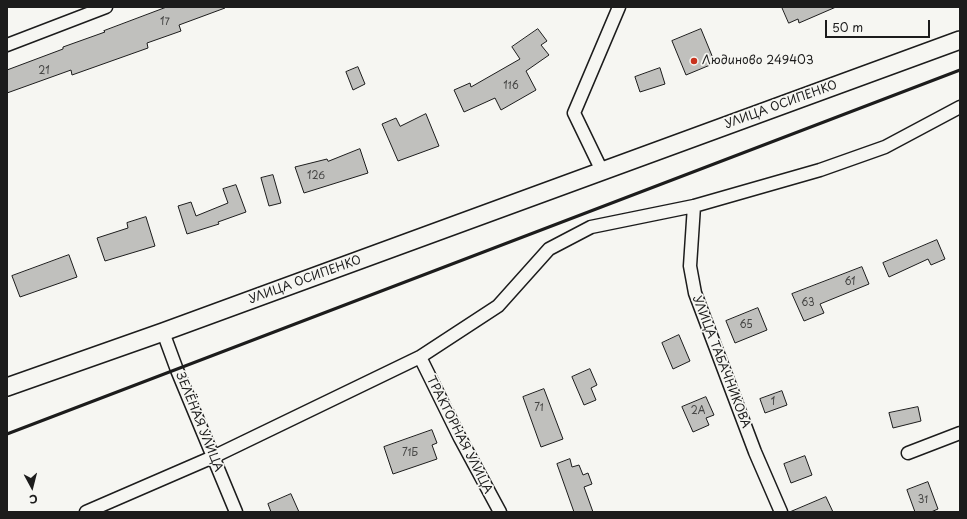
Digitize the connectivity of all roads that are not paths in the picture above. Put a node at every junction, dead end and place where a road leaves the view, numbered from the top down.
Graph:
1 (106, 7) edge
2 (619, 7) edge
3 (960, 40) edge
4 (7, 45) edge
5 (960, 107) edge
6 (602, 171) junction
7 (694, 206) junction
8 (163, 332) junction
9 (420, 357) junction
10 (7, 387) edge
11 (960, 433) edge
12 (908, 453) dead end
13 (213, 457) junction
14 (86, 512) edge
15 (236, 512) edge
16 (500, 512) edge
17 (781, 512) edge

1 - 4 street
2 - 6 street
3 - 6 street, УЛИЦА ОСИПЕНКО
5 - 7 street
6 - 8 street, УЛИЦА ОСИПЕНКО
7 - 9 street
7 - 17 street, УЛИЦА ТАБАЧНИКОВА
8 - 10 street, УЛИЦА ОСИПЕНКО
8 - 13 street, ЗЕЛЁНАЯ УЛИЦА
9 - 13 street
9 - 16 street, ТРАКТОРНАЯ УЛИЦА
11 - 12 street
13 - 14 street
13 - 15 street, ЗЕЛЁНАЯ УЛИЦА

